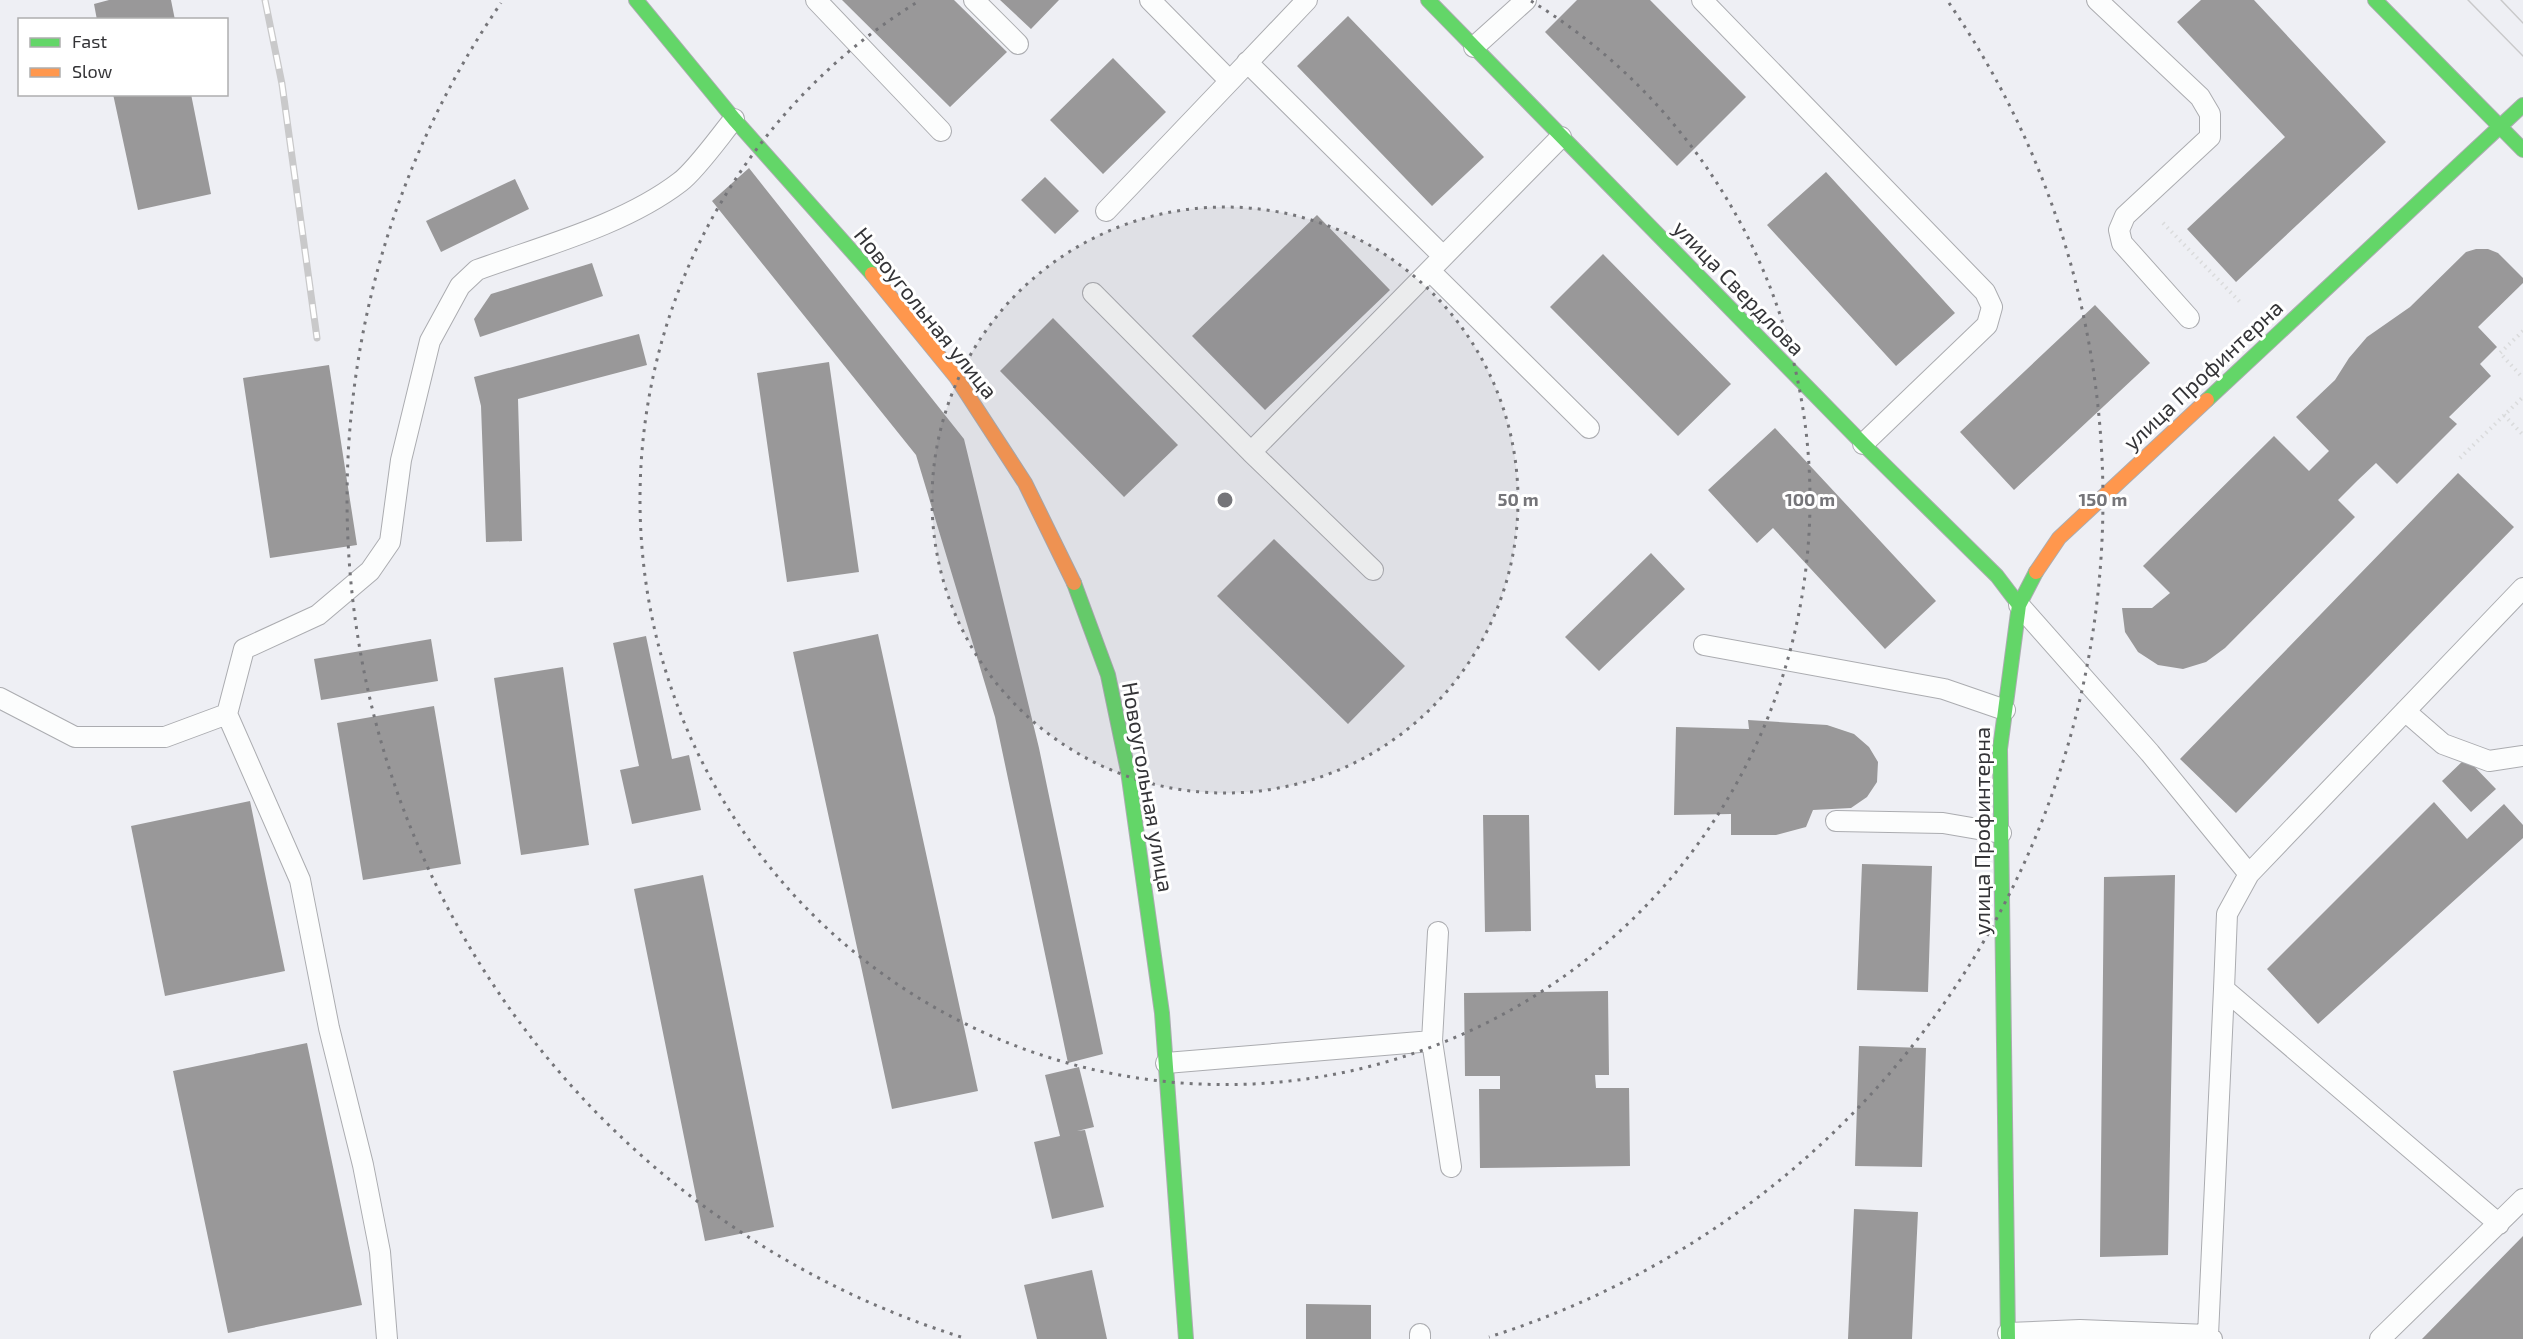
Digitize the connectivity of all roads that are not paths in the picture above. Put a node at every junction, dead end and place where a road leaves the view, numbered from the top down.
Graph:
1 (636, 0) edge
2 (816, 0) edge
3 (974, 0) edge
4 (1150, 0) edge
5 (1307, 0) edge
6 (1428, 0) edge
7 (1526, 0) edge
8 (1702, 0) edge
9 (2097, 0) edge
10 (2376, 0) edge
11 (1018, 44) dead end
12 (1474, 47) junction
13 (1247, 62) junction
14 (1230, 81) junction
15 (2523, 105) edge
16 (734, 119) junction
17 (2500, 127) junction
18 (942, 131) dead end
19 (1561, 137) junction
20 (2523, 150) edge
21 (1106, 211) dead end
22 (1436, 263) junction
23 (1093, 293) dead end
24 (2189, 318) dead end
25 (1590, 428) dead end
26 (1863, 444) junction
27 (1251, 453) junction
28 (1373, 570) dead end
29 (2523, 588) edge
30 (2019, 606) junction
31 (1704, 645) dead end
32 (0, 698) edge
33 (2005, 710) junction
34 (2405, 711) junction
35 (227, 714) junction
36 (2523, 756) edge
37 (1836, 821) dead end
38 (2001, 833) junction
39 (2249, 874) junction
40 (1438, 932) dead end
41 (2224, 989) junction
42 (1432, 1041) junction
43 (1166, 1063) junction
44 (1450, 1167) dead end
45 (2523, 1199) edge
46 (2499, 1224) junction
47 (2008, 1336) edge
48 (2210, 1337) edge
49 (387, 1339) edge
50 (1186, 1339) edge
51 (2380, 1339) edge

1 - 16 street, Новоугольная улица
2 - 18 lane
3 - 11 lane
4 - 14 lane
5 - 13 lane
6 - 12 street, улица Свердлова
7 - 12 lane
8 - 26 lane
9 - 24 lane
10 - 17 street
12 - 19 street, улица Свердлова
13 - 14 lane
13 - 22 lane
14 - 21 lane
15 - 17 street, улица Профинтерна
16 - 35 lane
16 - 43 street, Новоугольная улица
17 - 20 street
17 - 30 street, улица Профинтерна
19 - 22 lane
19 - 26 street, улица Свердлова
22 - 25 lane
22 - 27 lane
23 - 27 lane
26 - 30 street, улица Свердлова
27 - 28 lane
29 - 34 lane
30 - 33 street, улица Профинтерна
30 - 39 lane
31 - 33 lane
32 - 35 lane
33 - 38 street, улица Профинтерна
34 - 36 lane
34 - 39 lane
35 - 49 lane
37 - 38 lane
38 - 47 street, улица Профинтерна
39 - 41 lane
40 - 42 lane
41 - 46 lane
41 - 48 lane
42 - 43 lane
42 - 44 lane
43 - 50 street, Новоугольная улица
45 - 46 lane
46 - 51 lane
47 - 48 lane

